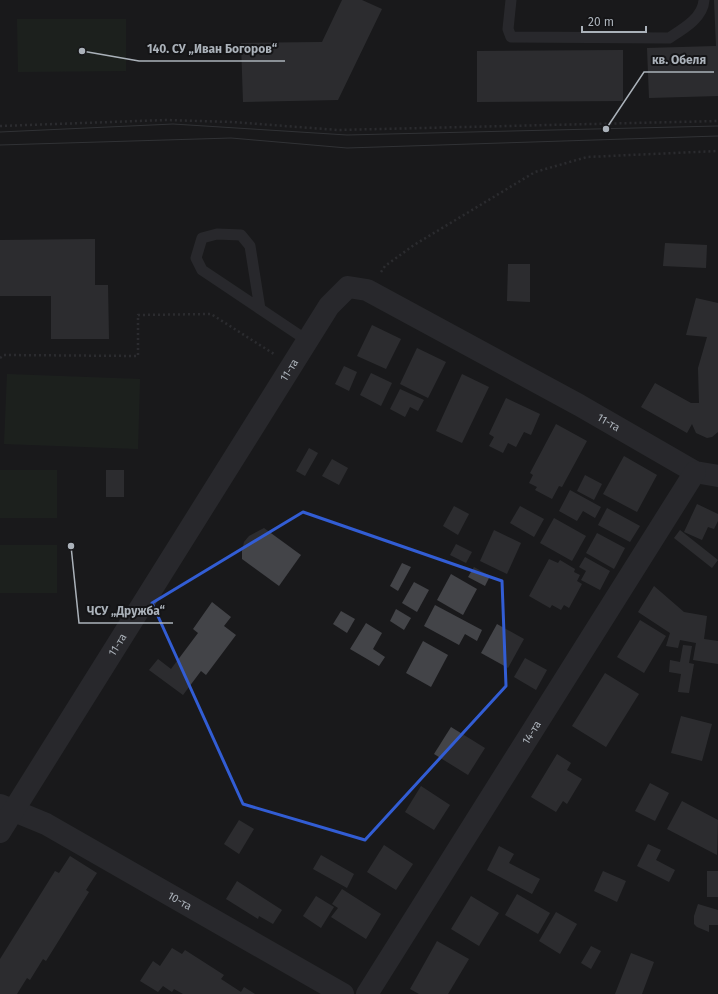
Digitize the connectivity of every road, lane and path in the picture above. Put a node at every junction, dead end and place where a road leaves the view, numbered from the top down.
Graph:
1 (511, 0) edge
2 (704, 0) edge
3 (718, 121) edge
4 (0, 126) edge
5 (718, 151) edge
6 (368, 290) junction
7 (260, 309) junction
8 (308, 341) junction
9 (266, 348) dead end
10 (0, 358) edge
11 (695, 472) junction
12 (718, 476) edge
13 (8, 808) edge
14 (0, 832) edge
15 (343, 994) edge
16 (367, 994) edge

1 - 2 lane
3 - 4 path
5 - 6 path
6 - 8 street, 11-та
6 - 11 street, 11-та
7 - 7 lane
7 - 8 lane
8 - 13 street, 11-та
9 - 10 path
11 - 12 street, 11-та
11 - 16 street, 14-та
13 - 14 street, 11-та
13 - 15 street, 10-та

